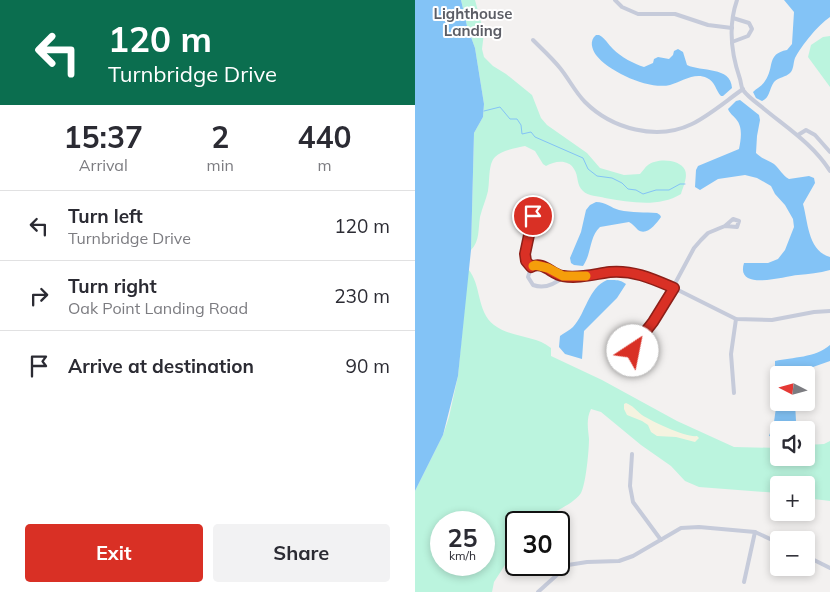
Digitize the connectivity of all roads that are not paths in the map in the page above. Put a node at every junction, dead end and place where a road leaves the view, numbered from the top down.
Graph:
1 (615, 0) edge
2 (737, 0) edge
3 (733, 18) junction
4 (732, 28) junction
5 (533, 40) dead end
6 (732, 42) junction
7 (743, 89) junction
8 (798, 135) junction
9 (830, 152) edge
10 (830, 171) edge
11 (533, 216) dead end
12 (725, 226) dead end
13 (531, 267) junction
14 (563, 276) junction
15 (674, 288) junction
16 (830, 311) edge
17 (736, 319) junction
18 (643, 336) junction
19 (734, 393) dead end
20 (632, 454) dead end
21 (755, 532) junction
22 (770, 539) edge
23 (661, 540) junction
24 (815, 560) edge
25 (830, 568) edge
26 (744, 582) dead end
27 (538, 592) edge

1 - 4 street
2 - 3 street
3 - 4 street
3 - 6 street
4 - 6 street
5 - 7 street
6 - 7 street
7 - 8 street
8 - 9 street
8 - 10 street
11 - 13 street
12 - 15 street
13 - 14 street
13 - 14 street
14 - 15 street
15 - 17 street
15 - 18 street
16 - 17 street
17 - 19 street
18 - 18 street
20 - 23 street
21 - 22 street
21 - 23 street
21 - 26 street
23 - 27 street
24 - 25 street

